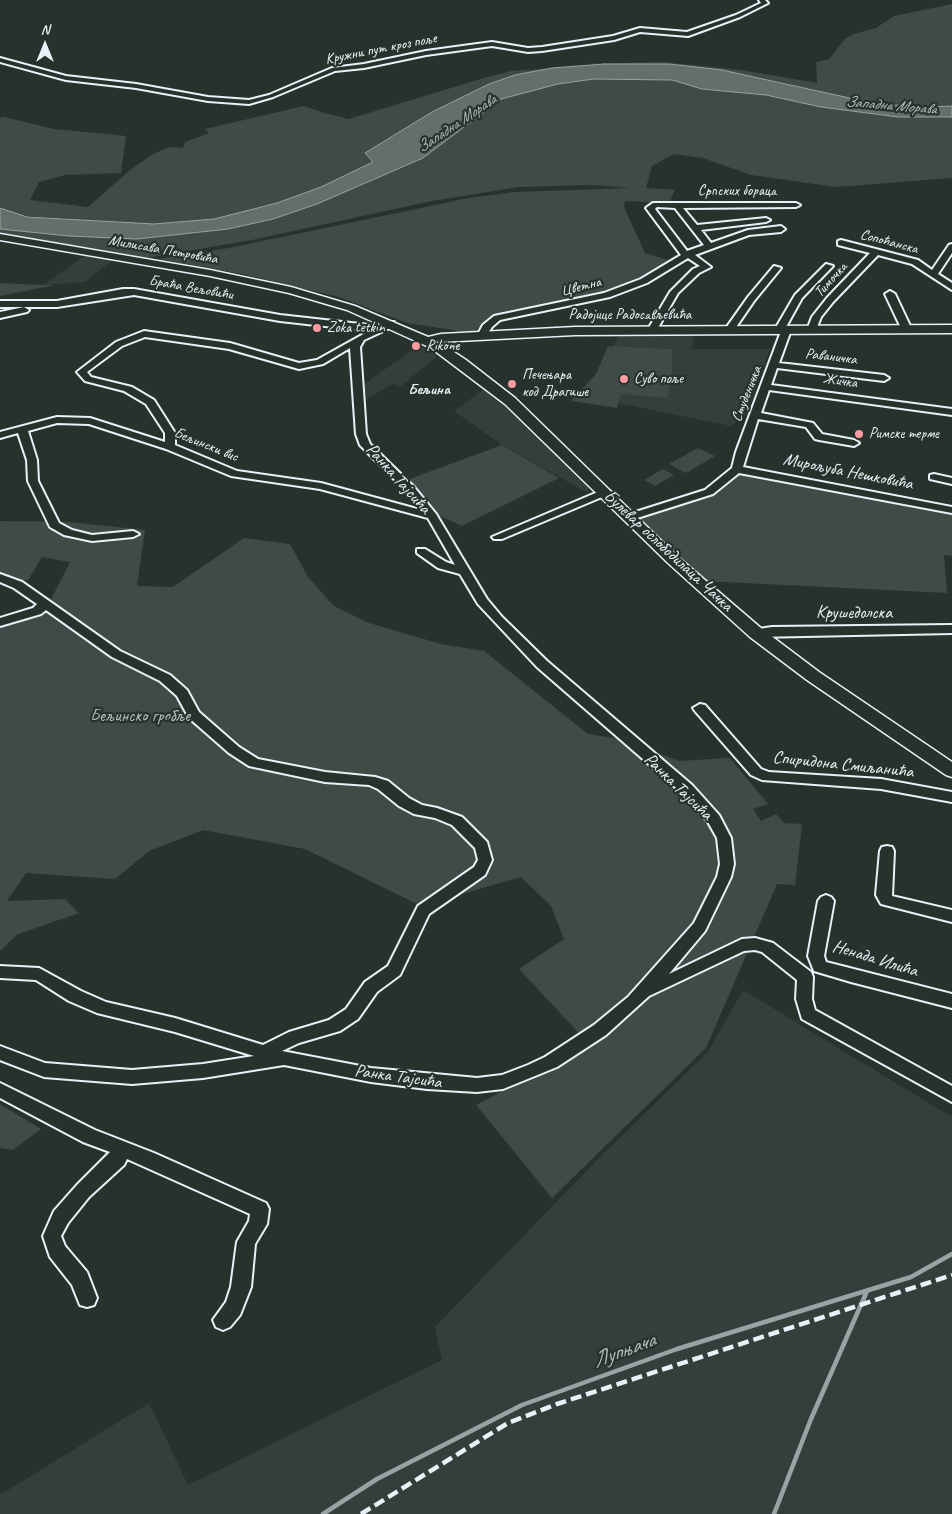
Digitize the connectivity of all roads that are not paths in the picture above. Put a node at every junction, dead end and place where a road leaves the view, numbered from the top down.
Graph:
1 (764, 1) edge
2 (0, 60) edge
3 (796, 205) dead end
4 (677, 206) junction
5 (766, 220) dead end
6 (696, 228) junction
7 (781, 229) dead end
8 (0, 237) edge
9 (841, 244) dead end
10 (710, 247) junction
11 (952, 247) edge
12 (876, 252) junction
13 (687, 255) junction
14 (829, 266) dead end
15 (776, 268) dead end
16 (934, 273) junction
17 (952, 287) edge
18 (890, 294) dead end
19 (0, 304) edge
20 (56, 304) junction
21 (0, 315) edge
22 (388, 326) junction
23 (952, 329) edge
24 (783, 330) junction
25 (812, 330) junction
26 (907, 330) junction
27 (652, 331) junction
28 (729, 331) junction
29 (468, 336) junction
30 (482, 336) junction
31 (358, 340) junction
32 (427, 340) junction
33 (775, 365) junction
34 (469, 368) junction
35 (884, 378) dead end
36 (766, 387) junction
37 (952, 412) edge
38 (756, 415) junction
39 (22, 429) junction
40 (0, 435) edge
41 (854, 443) dead end
42 (170, 447) junction
43 (737, 469) junction
44 (934, 478) dead end
45 (952, 481) edge
46 (605, 492) junction
47 (952, 510) edge
48 (432, 516) junction
49 (630, 517) junction
50 (132, 534) dead end
51 (498, 537) dead end
52 (421, 551) dead end
53 (466, 572) junction
54 (0, 578) edge
55 (44, 605) junction
56 (0, 622) edge
57 (952, 629) edge
58 (756, 633) junction
59 (700, 708) dead end
60 (952, 771) edge
61 (952, 797) edge
62 (887, 851) dead end
63 (826, 901) dead end
64 (952, 916) edge
65 (0, 972) edge
66 (640, 994) junction
67 (952, 1001) edge
68 (0, 1053) edge
69 (265, 1053) junction
70 (283, 1058) junction
71 (0, 1090) edge
72 (952, 1095) edge
73 (120, 1148) junction
74 (87, 1298) dead end
75 (223, 1320) dead end

1 - 2 street, Кружни пут кроз поље
3 - 4 street, Српских бораца
4 - 6 street, Српских бораца
4 - 13 street, Српских бораца
5 - 6 street, Српских бораца
6 - 10 street, Српских бораца
7 - 10 street
8 - 22 main road, Милисава Петровића
9 - 12 street, Сопоћанска
10 - 13 street
11 - 16 street
12 - 16 street, Сопоћанска
12 - 25 street, Тимочка
13 - 27 street, Српских бораца
13 - 30 street, Цветна
14 - 24 street
15 - 28 street
16 - 17 street, Сопоћанска
18 - 26 street
19 - 20 street, Браћа Вељовићи
20 - 21 street
20 - 22 street, Браћа Вељовићи
22 - 29 main road
22 - 31 street
22 - 32 main road, Булевар ослободилаца Чачка
23 - 26 main road, Радојице Радосављевића
24 - 25 main road, Радојице Радосављевића
24 - 28 main road, Радојице Радосављевића
24 - 33 street, Студеничка
25 - 26 main road, Радојице Радосављевића
27 - 28 main road, Радојице Радосављевића
27 - 30 main road, Радојице Радосављевића
29 - 30 main road, Радојице Радосављевића
29 - 32 main road
30 - 34 main road
31 - 42 street
31 - 48 street, Ранка Тајсића
32 - 34 main road, Булевар ослободилаца Чачка
33 - 35 street, Раваничка
33 - 36 street, Студеничка
34 - 46 main road, Булевар ослободилаца Чачка
36 - 37 street, Жичка
36 - 38 street, Студеничка
38 - 41 street
38 - 43 street, Студеничка
39 - 40 street, Бељински вис
39 - 42 street, Бељински вис
39 - 50 street
42 - 48 street, Бељински вис
43 - 47 street, Мирољуба Нешковића
43 - 49 street
44 - 45 street
46 - 49 main road, Булевар ослободилаца Чачка
46 - 51 street
48 - 53 street, Ранка Тајсића
49 - 58 main road, Булевар ослободилаца Чачка
52 - 53 street
53 - 66 street, Ранка Тајсића
54 - 55 street
55 - 56 street
55 - 69 street
57 - 58 street, Крушедолска
58 - 60 main road, Булевар ослободилаца Чачка
59 - 61 street, Спиридона Смиљанића
62 - 64 street
63 - 67 street, Ненада Илића
65 - 69 street, Ранка Тајсића
66 - 70 street, Ранка Тајсића
66 - 72 street
68 - 70 street, Ранка Тајсића
69 - 70 street, Ранка Тајсића
71 - 73 street
73 - 74 street
73 - 75 street

